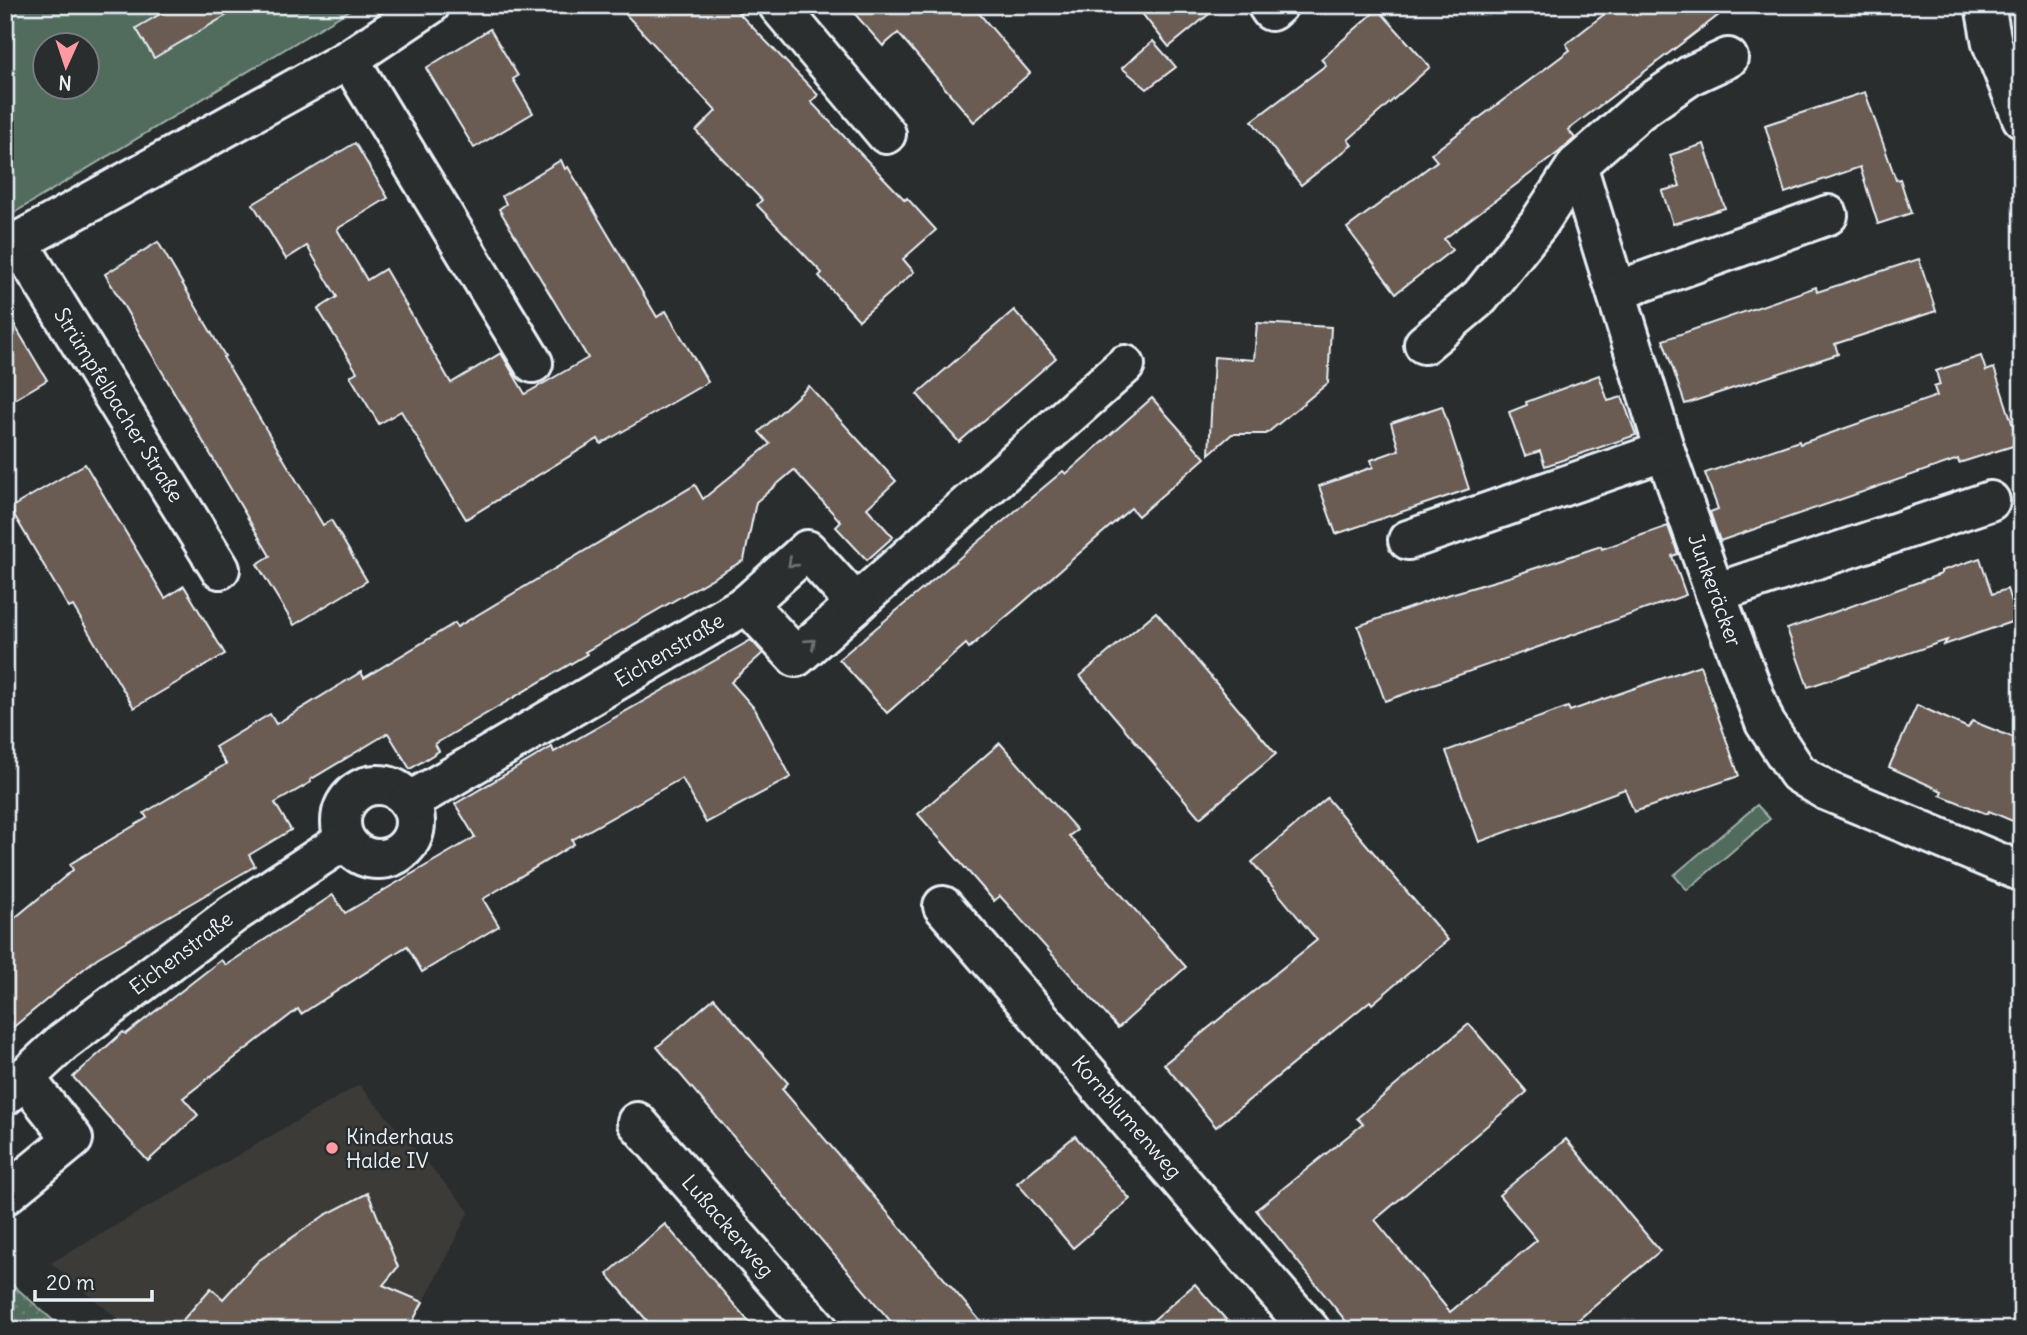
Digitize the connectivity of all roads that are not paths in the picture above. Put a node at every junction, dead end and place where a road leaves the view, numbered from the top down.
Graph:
1 (430, 5) edge
2 (778, 5) edge
3 (1267, 5) edge
4 (1278, 5) edge
5 (1985, 5) edge
6 (349, 58) junction
7 (1728, 58) dead end
8 (2022, 118) edge
9 (886, 134) dead end
10 (1577, 165) junction
11 (1828, 215) dead end
12 (12, 244) edge
13 (1617, 291) junction
14 (1424, 344) dead end
15 (533, 363) dead end
16 (1125, 365) dead end
17 (1665, 451) junction
18 (1990, 501) dead end
19 (1408, 540) dead end
20 (220, 569) dead end
21 (1714, 593) junction
22 (747, 604) junction
23 (856, 604) junction
24 (409, 802) junction
25 (345, 840) junction
26 (2022, 872) edge
27 (943, 906) dead end
28 (14, 1087) edge
29 (637, 1122) dead end
30 (5, 1195) edge
31 (819, 1330) edge
32 (1310, 1330) edge

1 - 6 street, Strümpfelbacher Straße
2 - 9 street
3 - 4 street
5 - 8 street
6 - 12 street, Strümpfelbacher Straße
6 - 15 street
7 - 10 street
10 - 13 street, Junkeräcker
10 - 14 street
11 - 13 street
12 - 20 street, Strümpfelbacher Straße
13 - 17 street, Junkeräcker
16 - 23 street, Eichenstraße
17 - 19 street
17 - 21 street, Junkeräcker
18 - 21 street
21 - 26 street, Junkeräcker
22 -> 23 street, Eichenstraße
23 -> 22 street, Eichenstraße
22 - 24 street, Eichenstraße
24 - 25 street
24 - 25 street
25 - 28 street, Eichenstraße
27 - 32 street, Kornblumenweg
28 - 30 street, Eichenstraße
29 - 31 street, Lußackerweg

